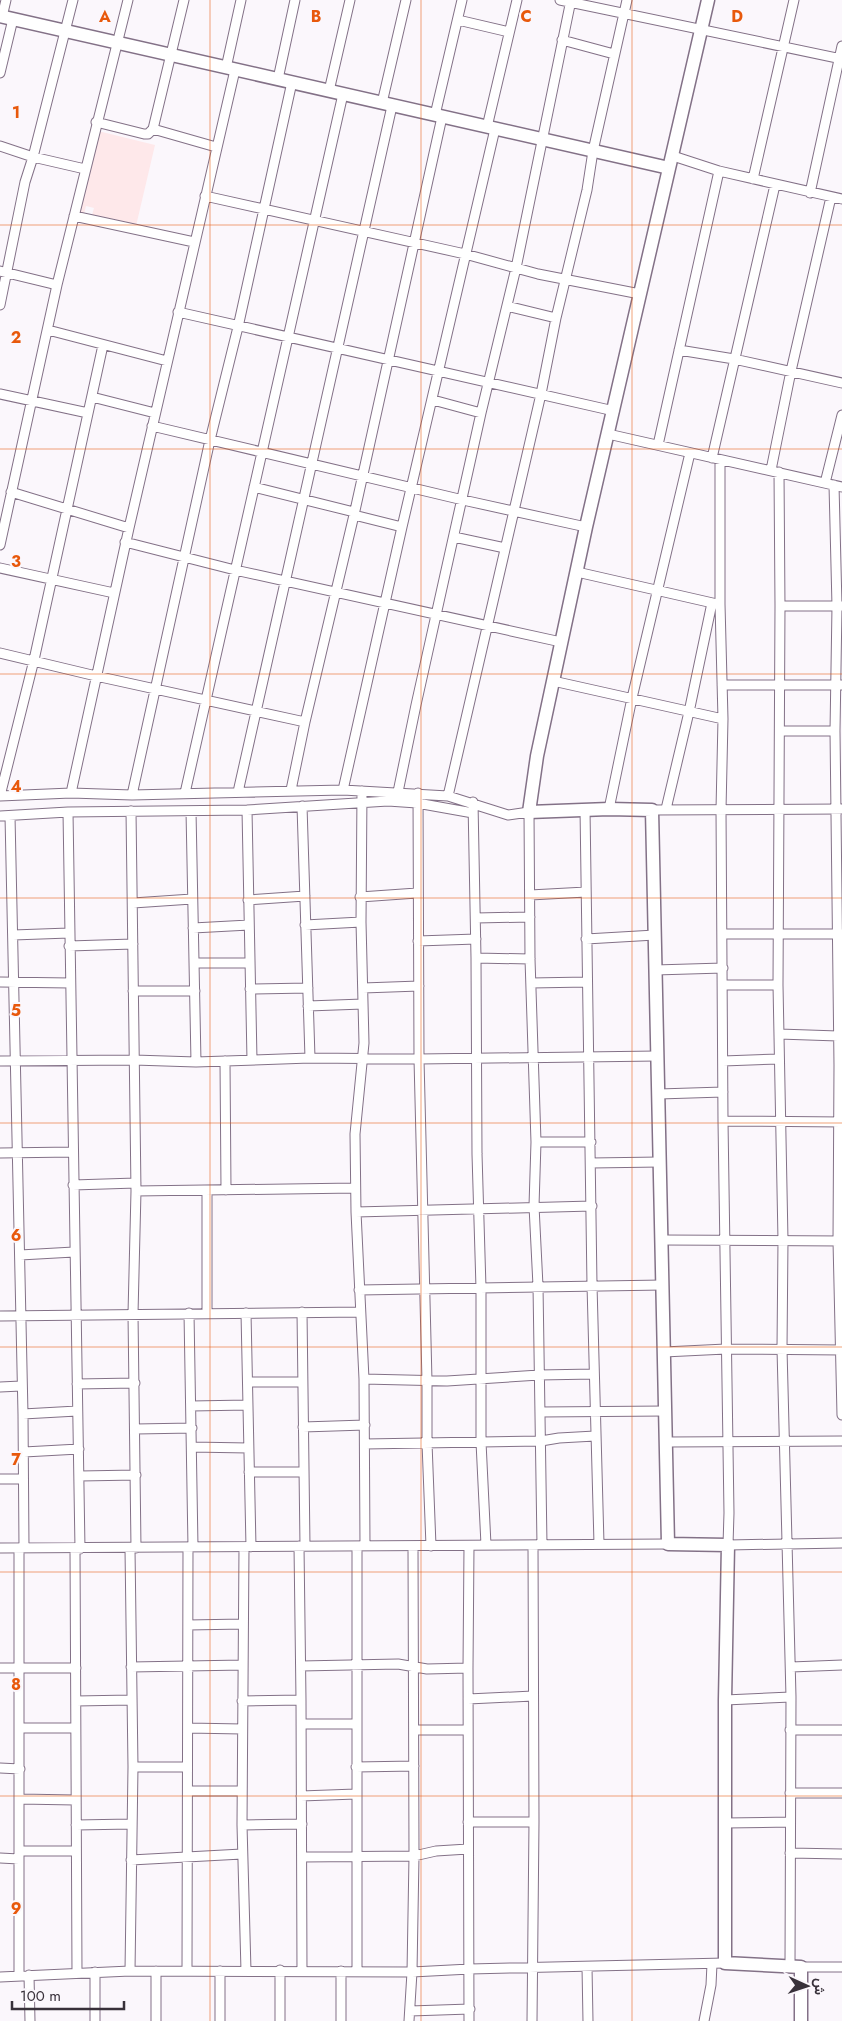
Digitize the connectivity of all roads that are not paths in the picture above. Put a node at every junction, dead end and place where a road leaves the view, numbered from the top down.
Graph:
1 (6, 0) edge
2 (73, 0) edge
3 (128, 0) edge
4 (184, 0) edge
5 (241, 0) edge
6 (295, 0) edge
7 (350, 0) edge
8 (406, 0) edge
9 (462, 0) edge
10 (517, 0) edge
11 (560, 0) edge
12 (626, 0) edge
13 (708, 0) edge
14 (794, 0) edge
15 (571, 1) edge
16 (623, 14) junction
17 (5, 17) edge
18 (458, 20) junction
19 (64, 30) junction
20 (701, 31) junction
21 (509, 32) junction
22 (562, 40) junction
23 (117, 42) junction
24 (842, 46) edge
25 (784, 47) junction
26 (614, 54) junction
27 (170, 55) junction
28 (841, 59) edge
29 (231, 69) junction
30 (0, 73) edge
31 (278, 79) junction
32 (292, 82) junction
33 (328, 91) junction
34 (343, 94) junction
35 (387, 104) junction
36 (438, 116) junction
37 (96, 122) junction
38 (153, 128) junction
39 (491, 128) junction
40 (542, 139) junction
41 (0, 146) edge
42 (216, 147) junction
43 (593, 151) junction
44 (33, 157) junction
45 (671, 162) junction
46 (86, 169) junction
47 (719, 171) junction
48 (753, 179) junction
49 (774, 185) junction
50 (810, 193) junction
51 (205, 196) junction
52 (832, 197) junction
53 (842, 199) edge
54 (264, 208) junction
55 (74, 216) junction
56 (313, 220) junction
57 (363, 231) junction
58 (194, 242) junction
59 (414, 242) junction
60 (465, 254) junction
61 (516, 268) junction
62 (4, 272) edge
63 (566, 279) junction
64 (57, 285) junction
65 (640, 294) junction
66 (0, 305) edge
67 (508, 306) junction
68 (178, 312) junction
69 (556, 318) junction
70 (238, 327) junction
71 (48, 330) junction
72 (287, 337) junction
73 (103, 345) junction
74 (338, 348) junction
75 (680, 350) junction
76 (734, 359) junction
77 (387, 360) junction
78 (167, 361) junction
79 (791, 371) junction
80 (440, 372) junction
81 (488, 383) junction
82 (842, 383) edge
83 (0, 394) edge
84 (541, 394) junction
85 (92, 397) junction
86 (433, 400) junction
87 (32, 401) junction
88 (614, 411) junction
89 (88, 413) junction
90 (155, 413) junction
91 (481, 413) junction
92 (842, 415) edge
93 (152, 426) junction
94 (608, 434) junction
95 (210, 440) junction
96 (658, 445) junction
97 (261, 452) junction
98 (690, 453) junction
99 (716, 459) junction
100 (312, 463) junction
101 (775, 471) junction
102 (362, 476) junction
103 (834, 485) edge
104 (254, 487) junction
105 (412, 488) junction
106 (11, 492) junction
107 (303, 499) junction
108 (463, 500) junction
109 (68, 509) junction
110 (513, 512) junction
111 (354, 514) junction
112 (3, 516) edge
113 (586, 527) junction
114 (129, 528) junction
115 (402, 528) junction
116 (454, 537) junction
117 (126, 542) junction
118 (0, 545) edge
119 (505, 548) junction
120 (184, 558) junction
121 (0, 568) edge
122 (235, 570) junction
123 (577, 572) junction
124 (51, 580) junction
125 (284, 580) junction
126 (658, 590) junction
127 (335, 592) junction
128 (114, 593) junction
129 (716, 603) junction
130 (386, 604) junction
131 (780, 606) junction
132 (839, 606) edge
133 (437, 615) junction
134 (487, 627) junction
135 (561, 642) junction
136 (0, 653) edge
137 (34, 660) junction
138 (96, 676) junction
139 (553, 681) junction
140 (722, 685) junction
141 (839, 685) edge
142 (779, 686) junction
143 (155, 689) junction
144 (632, 698) junction
145 (204, 700) junction
146 (255, 712) junction
147 (689, 712) junction
148 (723, 719) junction
149 (304, 722) junction
150 (780, 731) junction
151 (835, 731) junction
152 (292, 790) junction
153 (343, 790) junction
154 (362, 791) junction
155 (238, 792) junction
156 (398, 792) junction
157 (71, 793) junction
158 (185, 793) junction
159 (132, 795) junction
160 (0, 796) edge
161 (448, 796) junction
162 (418, 798) junction
163 (362, 802) junction
164 (473, 802) junction
165 (302, 806) junction
166 (609, 809) junction
167 (666, 809) junction
168 (839, 809) edge
169 (247, 810) junction
170 (586, 810) junction
171 (652, 810) junction
172 (721, 810) junction
173 (780, 810) junction
174 (131, 811) junction
175 (191, 811) junction
176 (68, 812) junction
177 (529, 812) junction
178 (473, 813) junction
179 (5, 816) edge
180 (586, 892) junction
181 (418, 893) junction
182 (530, 895) junction
183 (304, 896) junction
184 (360, 897) junction
185 (192, 899) junction
186 (248, 900) junction
187 (133, 903) junction
188 (530, 917) junction
189 (476, 918) junction
190 (361, 922) junction
191 (249, 925) junction
192 (306, 925) junction
193 (193, 928) junction
194 (69, 933) junction
195 (723, 934) junction
196 (779, 934) junction
197 (839, 934) edge
198 (13, 935) junction
199 (655, 935) junction
200 (476, 939) junction
201 (586, 939) junction
202 (418, 941) junction
203 (133, 944) junction
204 (69, 946) junction
205 (476, 958) junction
206 (530, 958) junction
207 (249, 962) junction
208 (194, 963) junction
209 (723, 968) junction
210 (656, 970) junction
211 (0, 982) edge
212 (14, 982) junction
213 (587, 982) junction
214 (70, 983) junction
215 (531, 984) junction
216 (724, 984) junction
217 (778, 985) junction
218 (419, 986) junction
219 (308, 988) junction
220 (362, 988) junction
221 (250, 989) junction
222 (133, 990) junction
223 (195, 991) junction
224 (840, 994) edge
225 (363, 1004) junction
226 (308, 1006) junction
227 (779, 1034) junction
228 (838, 1036) junction
229 (657, 1056) junction
230 (363, 1057) junction
231 (533, 1057) junction
232 (588, 1057) junction
233 (310, 1058) junction
234 (477, 1058) junction
235 (419, 1059) junction
236 (780, 1059) junction
237 (134, 1060) junction
238 (252, 1060) junction
239 (0, 1061) edge
240 (16, 1061) junction
241 (71, 1061) junction
242 (225, 1061) junction
243 (723, 1061) junction
244 (196, 1062) junction
245 (840, 1065) edge
246 (723, 1092) junction
247 (659, 1094) junction
248 (723, 1121) junction
249 (781, 1122) junction
250 (840, 1122) edge
251 (536, 1142) junction
252 (591, 1142) junction
253 (17, 1152) junction
254 (73, 1152) junction
255 (0, 1153) edge
256 (660, 1162) junction
257 (591, 1163) junction
258 (73, 1186) junction
259 (136, 1187) junction
260 (355, 1188) junction
261 (207, 1190) junction
262 (226, 1190) junction
263 (534, 1206) junction
264 (592, 1206) junction
265 (478, 1208) junction
266 (424, 1210) junction
267 (356, 1212) junction
268 (725, 1239) junction
269 (662, 1240) junction
270 (782, 1240) junction
271 (840, 1241) edge
272 (74, 1252) junction
273 (20, 1255) junction
274 (592, 1285) junction
275 (663, 1285) junction
276 (538, 1286) junction
277 (482, 1288) junction
278 (359, 1290) junction
279 (425, 1290) junction
280 (207, 1312) junction
281 (302, 1312) junction
282 (360, 1312) junction
283 (189, 1313) junction
284 (246, 1313) junction
285 (134, 1314) junction
286 (76, 1315) junction
287 (0, 1316) edge
288 (20, 1316) junction
289 (726, 1349) junction
290 (782, 1350) junction
291 (841, 1350) edge
292 (664, 1352) junction
293 (594, 1374) junction
294 (539, 1375) junction
295 (480, 1378) junction
296 (364, 1379) junction
297 (427, 1381) junction
298 (248, 1382) junction
299 (302, 1382) junction
300 (135, 1383) junction
301 (77, 1384) junction
302 (21, 1386) junction
303 (0, 1387) edge
304 (248, 1405) junction
305 (191, 1406) junction
306 (666, 1410) junction
307 (595, 1411) junction
308 (77, 1412) junction
309 (540, 1412) junction
310 (23, 1414) junction
311 (842, 1415) edge
312 (364, 1426) junction
313 (303, 1427) junction
314 (192, 1428) junction
315 (136, 1429) junction
316 (595, 1436) junction
317 (541, 1441) junction
318 (785, 1441) junction
319 (842, 1441) edge
320 (481, 1442) junction
321 (667, 1442) junction
322 (729, 1442) junction
323 (427, 1443) junction
324 (365, 1444) junction
325 (192, 1447) junction
326 (248, 1448) junction
327 (79, 1449) junction
328 (24, 1452) junction
329 (248, 1472) junction
330 (303, 1472) junction
331 (136, 1475) junction
332 (80, 1476) junction
333 (0, 1479) edge
334 (23, 1479) junction
335 (842, 1543) edge
336 (599, 1544) junction
337 (668, 1544) junction
338 (787, 1544) junction
339 (486, 1545) junction
340 (537, 1545) junction
341 (728, 1545) junction
342 (302, 1546) junction
343 (361, 1546) junction
344 (413, 1546) junction
345 (431, 1546) junction
346 (469, 1546) junction
347 (247, 1547) junction
348 (0, 1548) edge
349 (21, 1548) junction
350 (133, 1548) junction
351 (191, 1548) junction
352 (78, 1549) junction
353 (243, 1624) junction
354 (188, 1625) junction
355 (242, 1665) junction
356 (356, 1665) junction
357 (842, 1665) edge
358 (301, 1666) junction
359 (413, 1666) junction
360 (131, 1667) junction
361 (188, 1667) junction
362 (791, 1667) junction
363 (0, 1668) edge
364 (20, 1668) junction
365 (76, 1668) junction
366 (468, 1668) junction
367 (533, 1696) junction
368 (791, 1697) junction
369 (132, 1700) junction
370 (242, 1700) junction
371 (301, 1700) junction
372 (468, 1700) junction
373 (725, 1700) junction
374 (76, 1701) junction
375 (301, 1724) junction
376 (356, 1724) junction
377 (20, 1728) junction
378 (75, 1728) junction
379 (188, 1728) junction
380 (242, 1729) junction
381 (414, 1730) junction
382 (468, 1730) junction
383 (790, 1730) junction
384 (842, 1730) edge
385 (187, 1766) junction
386 (414, 1766) junction
387 (133, 1767) junction
388 (356, 1767) junction
389 (0, 1768) edge
390 (20, 1769) junction
391 (188, 1791) junction
392 (242, 1791) junction
393 (790, 1793) junction
394 (842, 1793) edge
395 (356, 1794) junction
396 (301, 1796) junction
397 (20, 1800) junction
398 (75, 1800) junction
399 (468, 1822) junction
400 (534, 1822) junction
401 (790, 1822) junction
402 (725, 1823) junction
403 (132, 1824) junction
404 (302, 1824) junction
405 (242, 1825) junction
406 (76, 1826) junction
407 (468, 1849) junction
408 (75, 1851) junction
409 (790, 1853) junction
410 (242, 1854) junction
411 (842, 1854) edge
412 (19, 1855) junction
413 (414, 1856) junction
414 (188, 1857) junction
415 (357, 1857) junction
416 (0, 1858) edge
417 (302, 1858) junction
418 (131, 1860) junction
419 (719, 1964) junction
420 (587, 1967) junction
421 (795, 1967) junction
422 (842, 1967) edge
423 (470, 1969) junction
424 (532, 1969) junction
425 (187, 1970) junction
426 (280, 1970) junction
427 (130, 1971) junction
428 (156, 1971) junction
429 (220, 1971) junction
430 (246, 1971) junction
431 (302, 1971) junction
432 (341, 1971) junction
433 (357, 1971) junction
434 (77, 1972) junction
435 (94, 1972) junction
436 (412, 1972) junction
437 (29, 1975) junction
438 (19, 1976) junction
439 (0, 1977) edge
440 (470, 2009) junction
441 (410, 2011) junction
442 (30, 2021) edge
443 (95, 2021) edge
444 (156, 2021) edge
445 (220, 2021) edge
446 (280, 2021) edge
447 (342, 2021) edge
448 (409, 2021) edge
449 (469, 2021) edge
450 (532, 2021) edge
451 (588, 2021) edge
452 (704, 2021) edge
453 (801, 2021) edge

1 - 17 street
2 - 19 street
3 - 23 street
4 - 27 street
5 - 29 street
6 - 31 street
7 - 33 street
8 - 35 street
9 - 18 street
10 - 21 street
11 - 15 street
12 - 16 street
13 - 20 main road
14 - 25 street
15 - 16 street
15 - 22 street
16 - 20 street
16 - 26 street
17 - 19 main road
17 - 30 street
18 - 21 street
18 - 36 street
19 - 23 main road
19 - 44 street
20 - 25 street
20 - 45 main road
21 - 39 street
22 - 26 street
22 - 40 street
23 - 27 main road
23 - 37 street
24 - 28 street
25 - 28 street
25 - 48 street
26 - 43 street
27 - 29 main road
27 - 38 street
28 - 50 street
29 - 31 main road
29 - 42 street
31 - 32 main road
32 - 33 main road
32 - 54 street
33 - 34 main road
34 - 35 main road
34 - 56 street
35 - 36 main road
35 - 57 street
36 - 39 main road
36 - 59 street
37 - 38 street
37 - 46 street
38 - 42 street
39 - 40 main road
39 - 60 street
40 - 43 main road
40 - 61 street
41 - 44 street
42 - 51 street
43 - 45 main road
43 - 63 street
44 - 46 street
44 - 62 street
45 - 47 street
45 - 65 main road
46 - 55 street
47 - 48 street
47 - 75 street
48 - 49 street
49 - 50 street
49 - 76 street
50 - 52 street
51 - 54 street
51 - 58 street
52 - 53 street
52 - 79 street
54 - 56 street
54 - 70 street
55 - 58 street
55 - 64 street
56 - 57 street
56 - 72 street
57 - 59 street
57 - 74 street
58 - 68 street
59 - 60 street
59 - 77 street
60 - 61 street
60 - 80 street
61 - 63 street
61 - 67 street
62 - 64 street
62 - 66 street
63 - 65 street
63 - 69 street
64 - 71 street
65 - 88 main road
67 - 69 street
67 - 81 street
68 - 70 street
68 - 78 street
69 - 84 street
70 - 72 street
70 - 95 street
71 - 73 street
71 - 87 street
72 - 74 street
72 - 97 street
73 - 78 street
73 - 85 street
74 - 77 street
74 - 100 street
75 - 76 street
75 - 96 street
76 - 79 street
76 - 99 street
77 - 80 street
77 - 102 street
78 - 90 street
79 - 82 street
79 - 101 street
80 - 81 street
80 - 86 street
81 - 84 street
81 - 91 street
83 - 87 street
84 - 88 street
84 - 110 street
85 - 89 street
85 - 90 street
86 - 91 street
86 - 105 street
87 - 89 street
87 - 106 street
88 - 94 main road
89 - 109 street
90 - 93 street
91 - 108 street
92 - 103 street
93 - 95 street
93 - 114 street
94 - 96 street
94 - 113 main road
95 - 97 street
95 - 120 street
96 - 98 street
97 - 100 street
97 - 104 street
98 - 99 street
98 - 126 street
99 - 101 street
99 - 129 street
100 - 102 street
100 - 107 street
101 - 103 street
101 - 131 street
102 - 105 street
102 - 111 street
103 - 132 street
104 - 107 street
104 - 122 street
105 - 108 street
105 - 115 street
106 - 109 street
106 - 112 street
107 - 111 street
107 - 125 street
108 - 110 street
108 - 116 street
109 - 114 street
109 - 124 street
110 - 113 street
110 - 119 street
111 - 115 street
111 - 127 street
112 - 118 street
113 - 123 main road
114 - 117 street
115 - 130 street
116 - 119 street
116 - 133 street
117 - 120 street
117 - 128 street
119 - 134 street
120 - 122 street
120 - 143 street
121 - 124 street
122 - 125 street
122 - 145 street
123 - 126 street
123 - 135 main road
124 - 128 street
124 - 137 street
125 - 127 street
125 - 146 street
126 - 129 street
126 - 144 street
127 - 130 street
127 - 149 street
128 - 138 street
129 - 140 street
129 - 147 street
130 - 133 street
130 - 153 street
131 - 132 street
131 - 142 street
132 - 141 street
133 - 134 street
133 - 156 street
134 - 135 street
134 - 161 street
135 - 139 main road
136 - 137 street
137 - 138 street
137 - 160 street
138 - 143 street
138 - 157 street
139 - 144 street
139 - 177 main road
140 - 142 street
140 - 148 street
141 - 142 street
141 - 151 street
142 - 150 street
143 - 145 street
143 - 159 street
144 - 147 street
144 - 166 street
145 - 146 street
145 - 158 street
146 - 149 street
146 - 155 street
147 - 148 street
147 - 167 street
148 - 172 street
149 - 152 street
150 - 151 street
150 - 173 street
151 - 168 street
152 - 153 street
152 - 155 street
153 - 154 street
154 - 156 street
154 - 163 street
155 - 158 street
156 - 162 street
157 - 159 street
157 - 160 street
158 - 159 street
161 - 162 street
161 - 164 street
162 - 163 street
162 - 178 street
162 - 181 street
163 - 165 street
163 - 184 street
164 - 177 street
164 - 178 street
165 - 169 street
165 - 183 street
166 - 170 main road
166 - 171 main road
167 - 171 street
167 - 172 street
168 - 173 street
168 - 197 street
169 - 175 street
169 - 186 street
170 - 177 main road
170 - 180 street
171 - 199 main road
172 - 173 street
172 - 195 street
173 - 196 street
174 - 175 street
174 - 176 street
174 - 187 street
175 - 185 street
176 - 179 street
176 - 194 street
177 - 182 street
178 - 189 street
179 - 198 street
180 - 182 street
180 - 201 street
181 - 184 street
181 - 202 street
182 - 188 street
183 - 186 street
183 - 192 street
184 - 190 street
185 - 187 street
185 - 193 street
186 - 191 street
187 - 203 street
188 - 189 street
188 - 206 street
189 - 200 street
190 - 192 street
190 - 220 street
191 - 193 street
191 - 207 street
192 - 219 street
193 - 208 street
194 - 198 street
194 - 204 street
195 - 196 street
195 - 209 street
196 - 197 street
196 - 217 street
197 - 224 street
198 - 212 street
199 - 201 street
199 - 210 main road
200 - 202 street
200 - 205 street
201 - 213 street
202 - 218 street
203 - 204 street
203 - 222 street
204 - 214 street
205 - 206 street
205 - 234 street
206 - 215 street
207 - 208 street
207 - 221 street
208 - 223 street
209 - 210 street
209 - 216 street
210 - 229 main road
211 - 212 street
212 - 214 street
212 - 240 street
213 - 215 street
213 - 232 street
214 - 241 street
215 - 231 street
216 - 217 street
216 - 243 street
217 - 227 street
218 - 220 street
218 - 235 street
219 - 221 street
219 - 226 street
220 - 225 street
221 - 238 street
222 - 223 street
222 - 237 street
223 - 244 street
224 - 228 street
225 - 226 street
225 - 230 street
226 - 233 street
227 - 228 street
227 - 236 street
228 - 245 street
229 - 232 street
229 - 247 main road
230 - 233 street
230 - 235 street
230 - 260 street
231 - 232 street
231 - 234 street
231 - 251 street
232 - 252 street
233 - 238 street
234 - 235 street
234 - 265 street
235 - 266 street
236 - 243 street
236 - 249 street
237 - 241 street
237 - 244 street
237 - 259 street
238 - 242 street
239 - 240 street
240 - 241 street
240 - 253 street
241 - 254 street
242 - 244 street
242 - 262 street
243 - 246 street
245 - 250 street
246 - 247 street
246 - 248 street
247 - 256 main road
248 - 249 street
248 - 268 street
249 - 250 street
249 - 270 street
250 - 271 street
251 - 252 street
251 - 263 street
252 - 257 street
253 - 254 street
253 - 255 street
253 - 273 street
254 - 258 street
256 - 257 street
256 - 269 main road
257 - 264 street
258 - 259 street
258 - 272 street
259 - 261 street
259 - 285 street
260 - 262 street
260 - 267 street
261 - 262 street
261 - 280 street
263 - 264 street
263 - 265 street
263 - 276 street
264 - 274 street
265 - 266 street
265 - 277 street
266 - 267 street
266 - 279 street
267 - 278 street
268 - 269 street
268 - 270 street
268 - 289 street
269 - 275 main road
270 - 271 street
270 - 290 street
271 - 291 street
272 - 273 street
272 - 286 street
273 - 288 street
274 - 275 street
274 - 276 street
274 - 293 street
275 - 292 main road
276 - 277 street
276 - 294 street
277 - 279 street
277 - 295 street
278 - 279 street
278 - 282 street
279 - 297 street
280 - 283 street
280 - 284 street
281 - 282 street
281 - 284 street
281 - 299 street
282 - 296 street
283 - 285 street
283 - 305 street
284 - 298 street
285 - 286 street
285 - 300 street
286 - 288 street
286 - 301 street
287 - 288 street
288 - 302 street
289 - 290 street
289 - 292 street
289 - 322 street
290 - 291 street
290 - 318 street
291 - 311 street
292 - 306 main road
293 - 294 street
293 - 307 street
294 - 295 street
294 - 309 street
295 - 297 street
295 - 320 street
296 - 297 street
296 - 312 street
297 - 323 street
298 - 299 street
298 - 304 street
299 - 313 street
300 - 301 street
300 - 315 street
301 - 308 street
302 - 303 street
302 - 310 street
304 - 305 street
304 - 326 street
305 - 314 street
306 - 307 street
306 - 321 main road
307 - 309 street
307 - 316 street
308 - 310 street
308 - 327 street
309 - 317 street
310 - 328 street
312 - 313 street
312 - 324 street
313 - 330 street
314 - 315 street
314 - 325 street
315 - 331 street
316 - 317 street
316 - 336 street
317 - 320 street
317 - 340 street
318 - 319 street
318 - 322 street
318 - 338 street
320 - 323 street
320 - 339 street
321 - 322 street
321 - 337 main road
322 - 341 street
323 - 324 street
323 - 345 street
324 - 343 street
325 - 326 street
325 - 351 street
326 - 329 street
327 - 328 street
327 - 332 street
328 - 334 street
329 - 330 street
329 - 347 street
330 - 342 street
331 - 332 street
331 - 350 street
332 - 352 street
333 - 334 street
334 - 349 street
335 - 338 street
336 - 337 street
336 - 340 street
337 - 341 main road
338 - 341 street
338 - 362 street
339 - 340 street
339 - 346 street
340 - 367 street
341 - 373 main road
342 - 343 street
342 - 347 street
342 - 358 street
343 - 344 street
343 - 356 street
344 - 345 street
344 - 359 street
345 - 346 street
346 - 366 street
347 - 351 street
347 - 353 street
348 - 349 street
349 - 352 street
349 - 364 street
350 - 351 street
350 - 352 street
350 - 360 street
351 - 354 street
352 - 365 street
353 - 354 street
353 - 355 street
354 - 361 street
355 - 361 street
355 - 370 street
356 - 358 street
356 - 359 street
356 - 376 street
357 - 362 street
358 - 371 street
359 - 366 street
359 - 381 street
360 - 361 street
360 - 369 street
361 - 379 street
362 - 368 street
363 - 364 street
364 - 365 street
364 - 377 street
365 - 374 street
366 - 372 street
367 - 372 street
367 - 400 street
368 - 373 street
368 - 383 street
369 - 374 street
369 - 387 street
370 - 371 street
370 - 380 street
371 - 375 street
372 - 382 street
373 - 402 main road
374 - 378 street
375 - 376 street
375 - 396 street
376 - 388 street
377 - 378 street
377 - 390 street
378 - 398 street
379 - 380 street
379 - 385 street
380 - 392 street
381 - 382 street
381 - 386 street
382 - 399 street
383 - 384 street
383 - 393 street
385 - 387 street
385 - 391 street
386 - 388 street
386 - 413 street
387 - 403 street
388 - 395 street
389 - 390 street
390 - 397 street
391 - 392 street
391 - 414 street
392 - 405 street
393 - 394 street
393 - 401 street
395 - 396 street
395 - 415 street
396 - 404 street
397 - 398 street
397 - 412 street
398 - 406 street
399 - 400 street
399 - 407 street
400 - 424 street
401 - 402 street
401 - 409 street
402 - 419 main road
403 - 406 street
403 - 418 street
404 - 405 street
404 - 417 street
405 - 410 street
406 - 408 street
407 - 413 street
407 - 423 street
408 - 412 street
408 - 434 street
409 - 411 street
409 - 421 street
410 - 414 street
410 - 430 street
412 - 416 street
412 - 438 street
413 - 415 street
413 - 436 street
414 - 418 street
414 - 425 street
415 - 417 street
415 - 433 street
417 - 431 street
418 - 427 street
419 - 420 street
419 - 421 main road
419 - 452 street
420 - 424 street
420 - 451 street
421 - 422 street
421 - 453 main road
423 - 424 street
423 - 436 street
423 - 440 street
424 - 450 street
425 - 428 street
425 - 429 street
426 - 430 street
426 - 431 street
426 - 446 street
427 - 428 street
427 - 435 street
428 - 444 street
429 - 430 street
429 - 445 street
431 - 432 street
432 - 433 street
432 - 447 street
433 - 436 street
434 - 435 street
434 - 437 street
435 - 443 street
436 - 441 street
437 - 438 street
437 - 442 street
438 - 439 street
440 - 441 street
440 - 449 street
441 - 448 street

